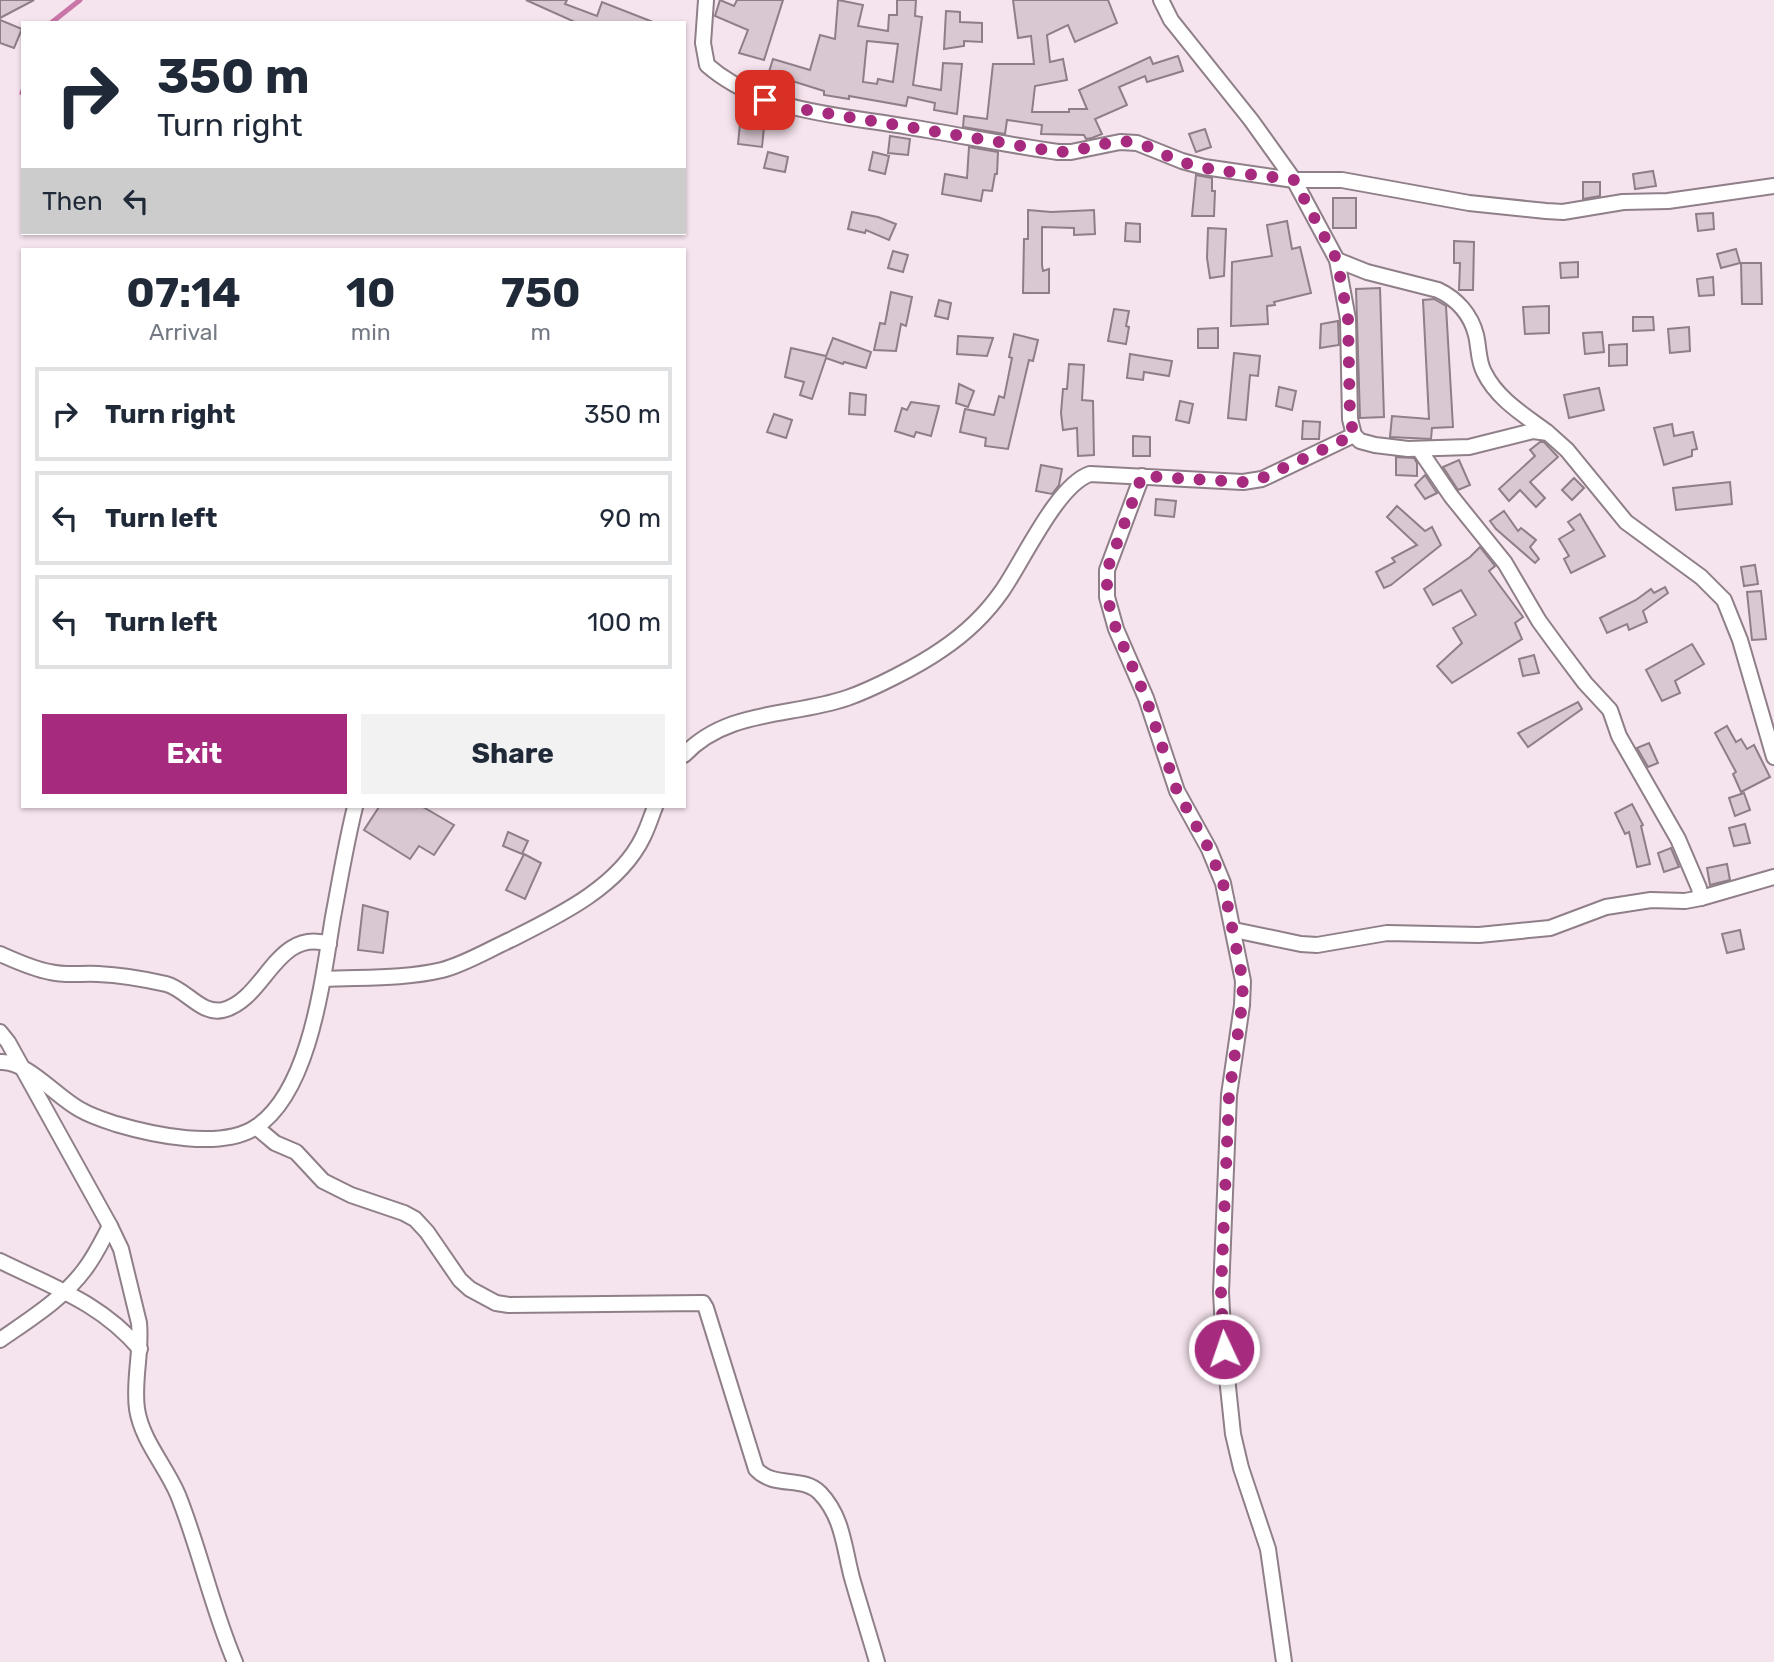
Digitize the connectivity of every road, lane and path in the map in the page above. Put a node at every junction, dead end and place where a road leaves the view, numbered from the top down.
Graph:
1 (706, 0) edge
2 (1161, 0) edge
3 (1294, 180) junction
4 (1774, 186) edge
5 (1337, 260) junction
6 (1548, 433) junction
7 (1354, 435) junction
8 (1419, 449) junction
9 (1142, 476) junction
10 (686, 753) edge
11 (1774, 757) edge
12 (355, 808) edge
13 (655, 808) edge
14 (1774, 877) edge
15 (1700, 898) junction
16 (1234, 930) junction
17 (329, 944) junction
18 (0, 954) edge
19 (324, 979) junction
20 (0, 1032) edge
21 (0, 1062) edge
22 (22, 1068) junction
23 (256, 1127) junction
24 (110, 1226) junction
25 (0, 1261) edge
26 (63, 1292) junction
27 (0, 1340) edge
28 (139, 1349) junction
29 (235, 1662) edge
30 (877, 1662) edge
31 (1284, 1662) edge

1 - 3 street
2 - 3 street
3 - 4 street
3 - 5 street
5 - 6 street
5 - 7 street
6 - 8 street
6 - 11 street
7 - 8 street
7 - 9 street
8 - 15 street
9 - 10 street
9 - 16 street
12 - 17 street
13 - 19 street
14 - 15 street
15 - 16 street
16 - 31 street
17 - 18 street
17 - 19 street
19 - 23 street
20 - 22 street
21 - 22 street
22 - 23 street
22 - 24 street
23 - 30 street
24 - 26 street
24 - 28 street
25 - 26 street
26 - 27 street
26 - 28 street
28 - 29 street

